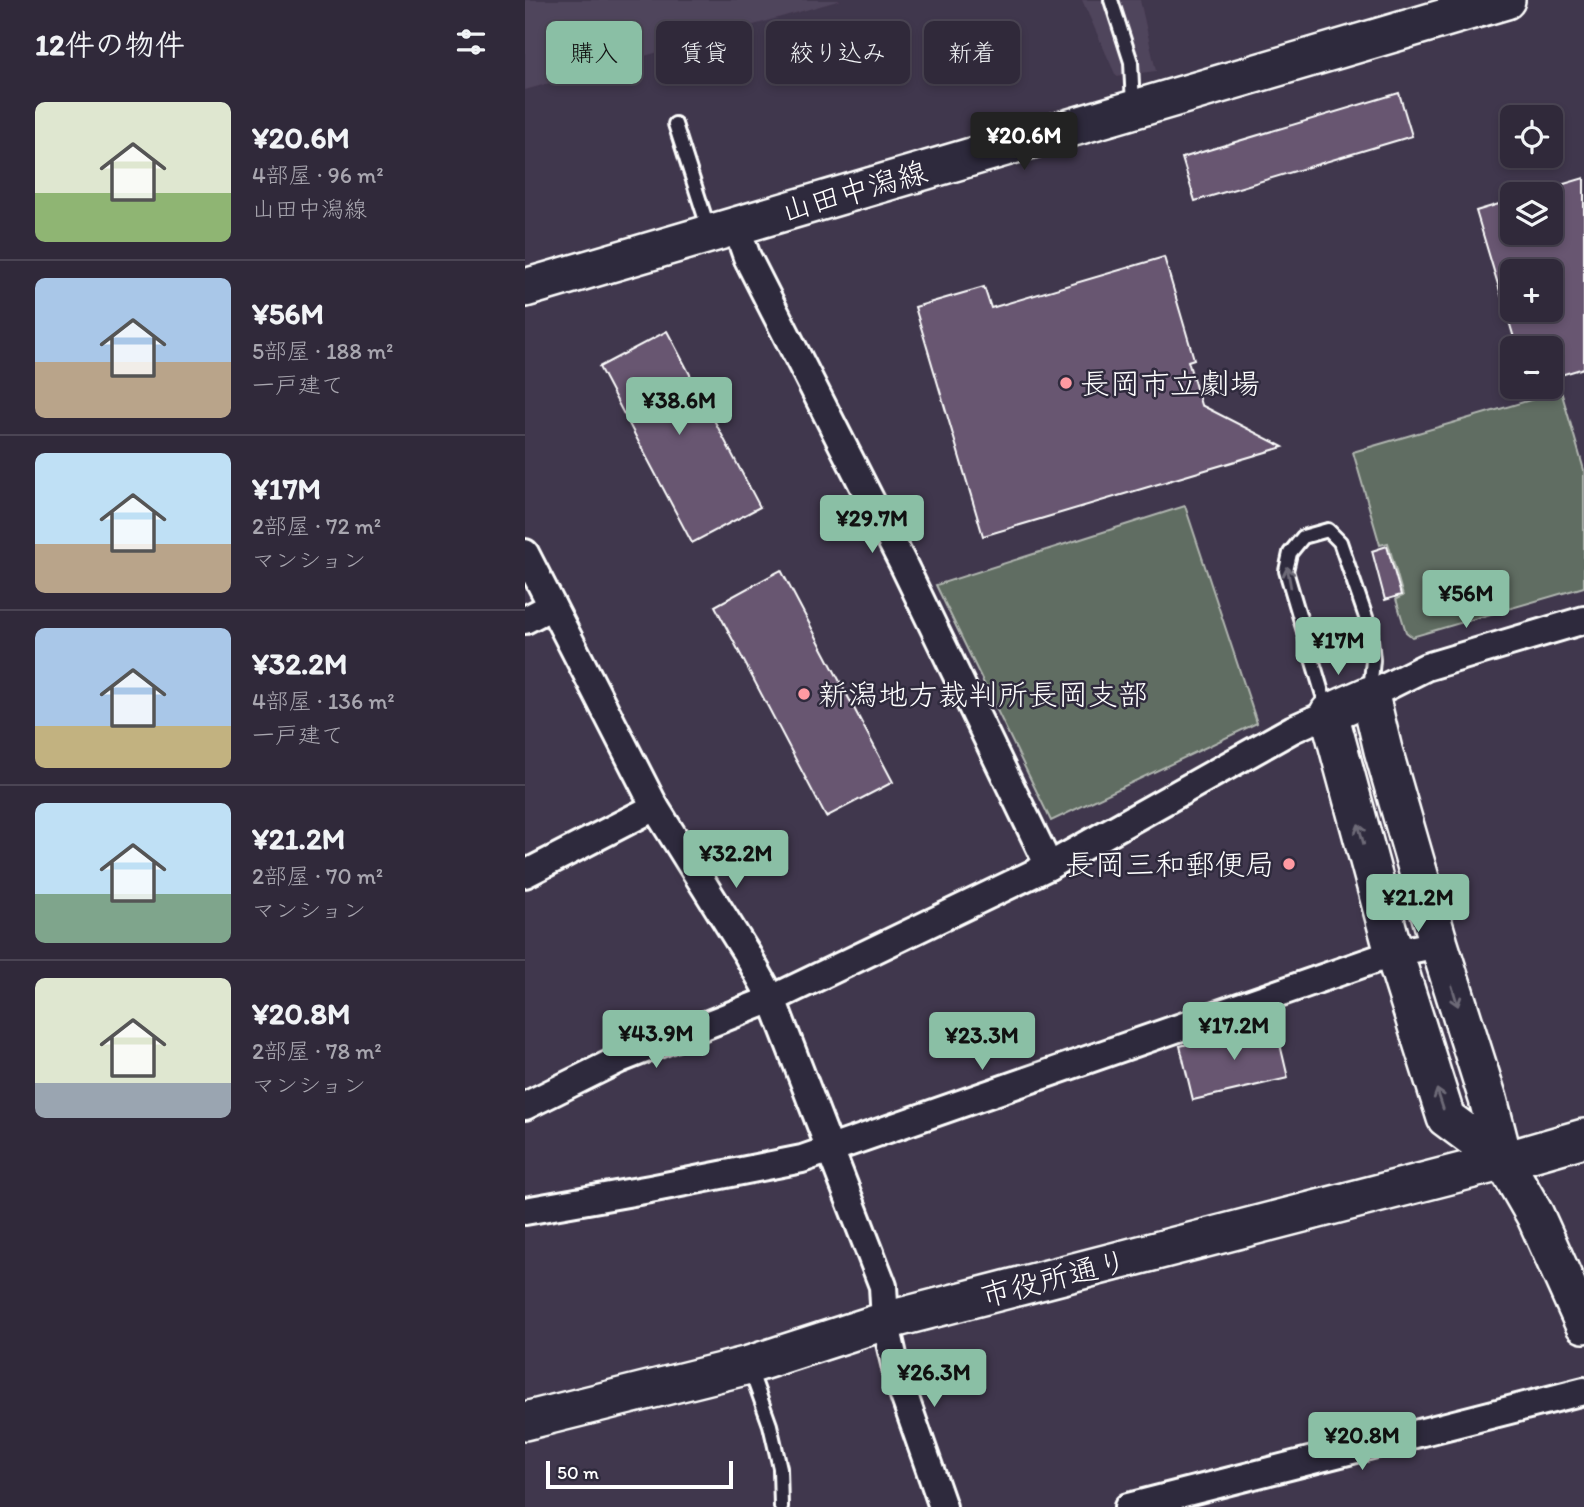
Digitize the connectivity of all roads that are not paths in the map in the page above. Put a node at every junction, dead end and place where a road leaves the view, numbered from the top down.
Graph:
1 (1111, 0) edge
2 (1506, 0) edge
3 (1133, 111) junction
4 (675, 124) dead end
5 (723, 230) junction
6 (525, 288) edge
7 (525, 553) edge
8 (552, 606) junction
9 (525, 620) edge
10 (1584, 620) edge
11 (1370, 695) junction
12 (1329, 713) junction
13 (655, 807) junction
14 (1049, 866) junction
15 (525, 874) edge
16 (1439, 944) junction
17 (1394, 953) junction
18 (772, 999) junction
19 (525, 1106) edge
20 (1584, 1138) edge
21 (831, 1150) junction
22 (1504, 1161) junction
23 (525, 1211) edge
24 (885, 1321) junction
25 (1584, 1324) edge
26 (749, 1365) junction
27 (1584, 1391) edge
28 (525, 1421) edge
29 (781, 1507) edge
30 (943, 1507) edge
31 (1128, 1507) edge

1 - 3 lane
2 - 3 street, 山田中潟線
3 - 5 street, 山田中潟線
4 - 5 lane
5 - 6 street, 山田中潟線
5 - 14 street
7 - 8 street
8 - 9 street
8 - 13 street
10 - 11 street
11 - 12 street
12 -> 11 lane
11 - 16 street
12 - 14 street
17 -> 12 street
13 - 15 street
13 - 18 street
14 - 18 street
16 - 17 street
16 -> 22 street
17 - 21 street
22 -> 17 street
18 - 19 street
18 - 21 street
20 - 22 street, 市役所通り
21 - 23 street
21 - 24 street
22 - 24 street, 市役所通り
22 - 25 street
24 - 26 street, 市役所通り
24 - 30 street
26 - 28 street, 市役所通り
26 - 29 lane
27 - 31 street

